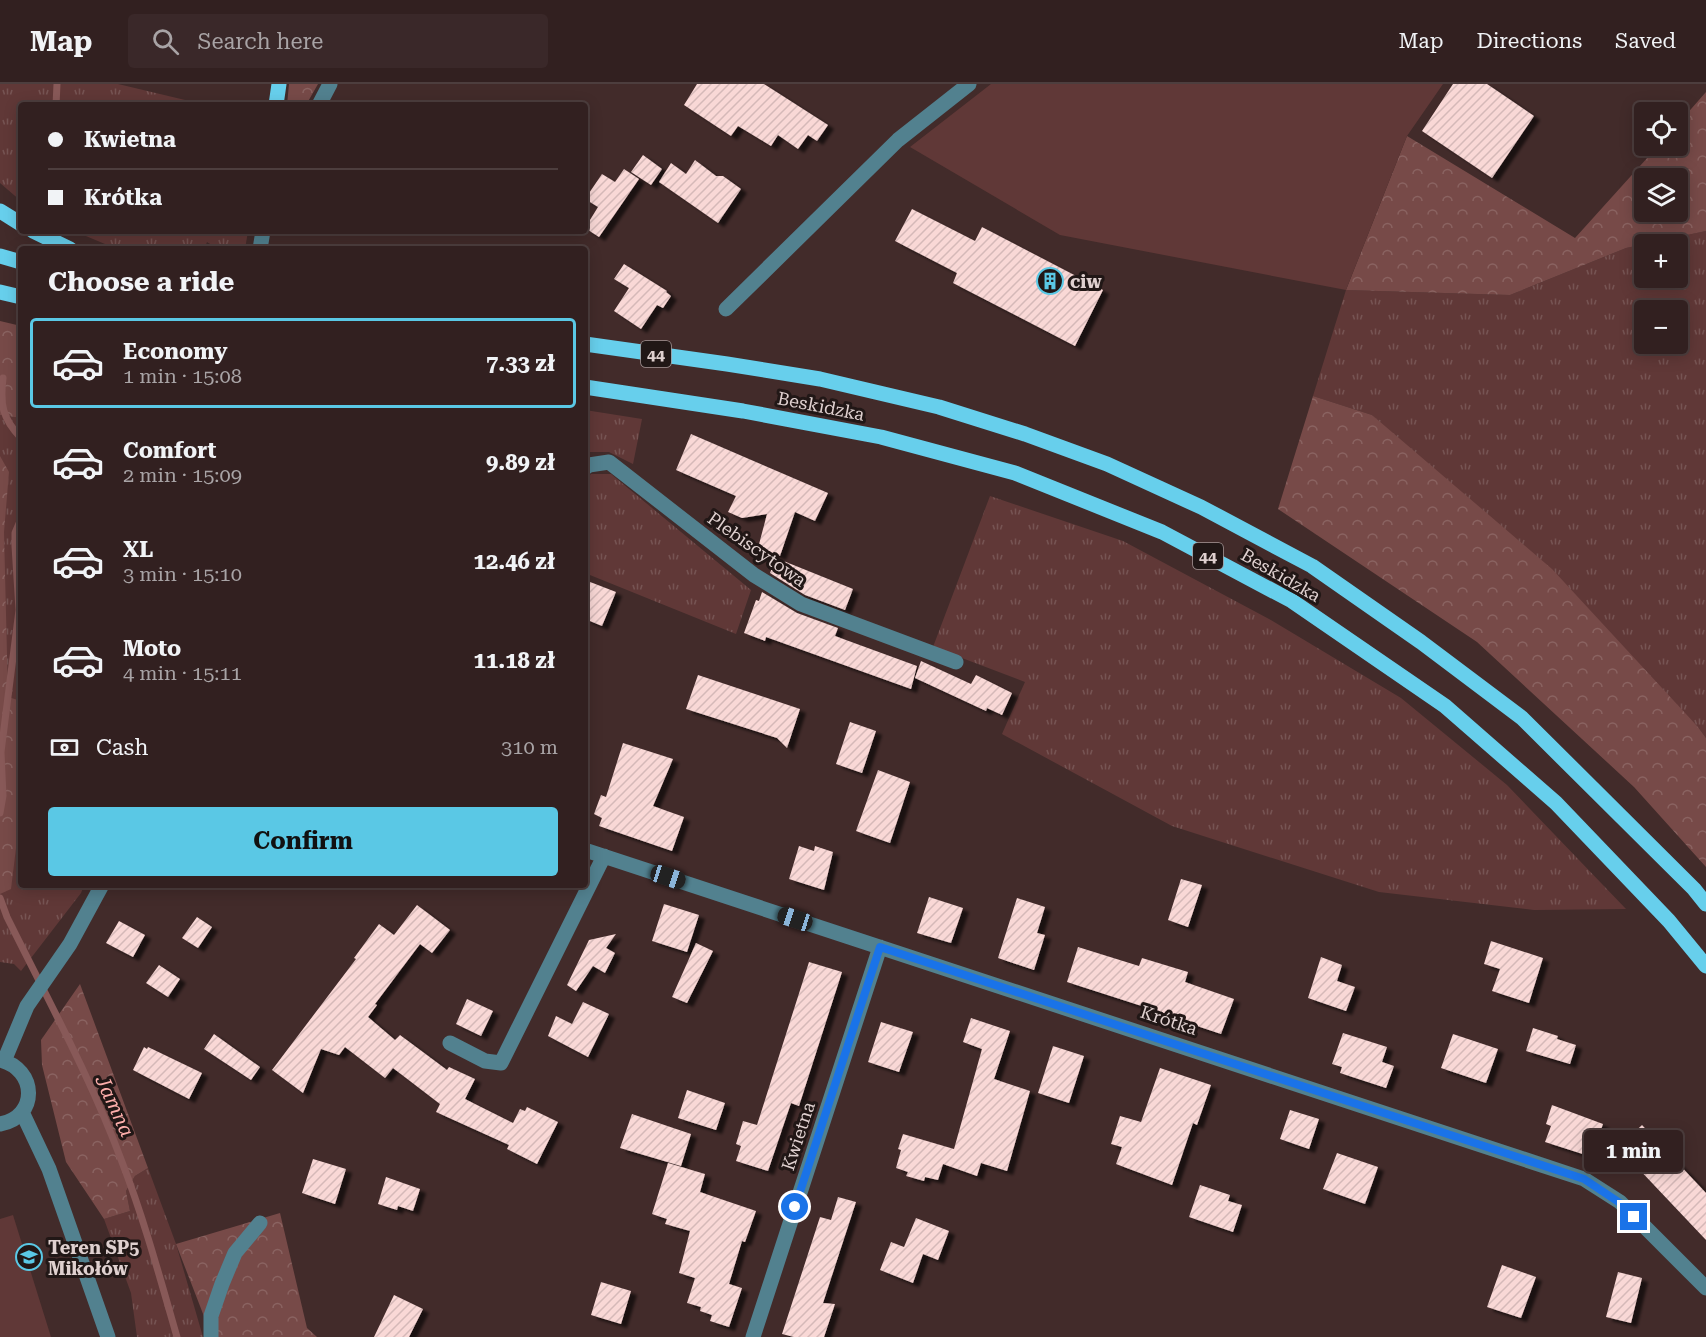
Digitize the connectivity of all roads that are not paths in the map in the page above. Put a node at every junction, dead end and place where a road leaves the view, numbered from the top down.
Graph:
1 (279, 84) edge
2 (330, 84) edge
3 (969, 84) edge
4 (276, 102) edge
5 (321, 102) edge
6 (0, 211) edge
7 (18, 222) edge
8 (39, 234) edge
9 (64, 246) edge
10 (0, 256) edge
11 (18, 261) edge
12 (0, 292) edge
13 (18, 296) edge
14 (726, 309) dead end
15 (588, 344) edge
16 (588, 387) edge
17 (588, 466) edge
18 (956, 662) dead end
19 (588, 851) edge
20 (604, 856) junction
21 (100, 888) edge
22 (1706, 904) edge
23 (880, 947) junction
24 (1706, 966) edge
25 (450, 1043) dead end
26 (2, 1060) edge
27 (22, 1112) junction
28 (0, 1124) edge
29 (260, 1223) dead end
30 (1706, 1288) edge
31 (108, 1337) edge
32 (211, 1337) edge
33 (753, 1337) edge

1 - 4 main road
2 - 5 street
3 - 14 street
6 - 7 main road
8 - 9 main road
10 - 11 main road
12 - 13 main road
15 - 22 main road, Beskidzka / 44
16 - 24 main road, Beskidzka / 44
17 - 18 street, Plebiscytowa
19 - 20 street, Krótka
20 - 23 street, Krótka
20 - 25 street
21 - 26 street
23 - 30 street, Krótka
23 - 33 street, Kwietna
26 - 27 street
27 - 28 street
27 - 31 street
29 - 32 street

